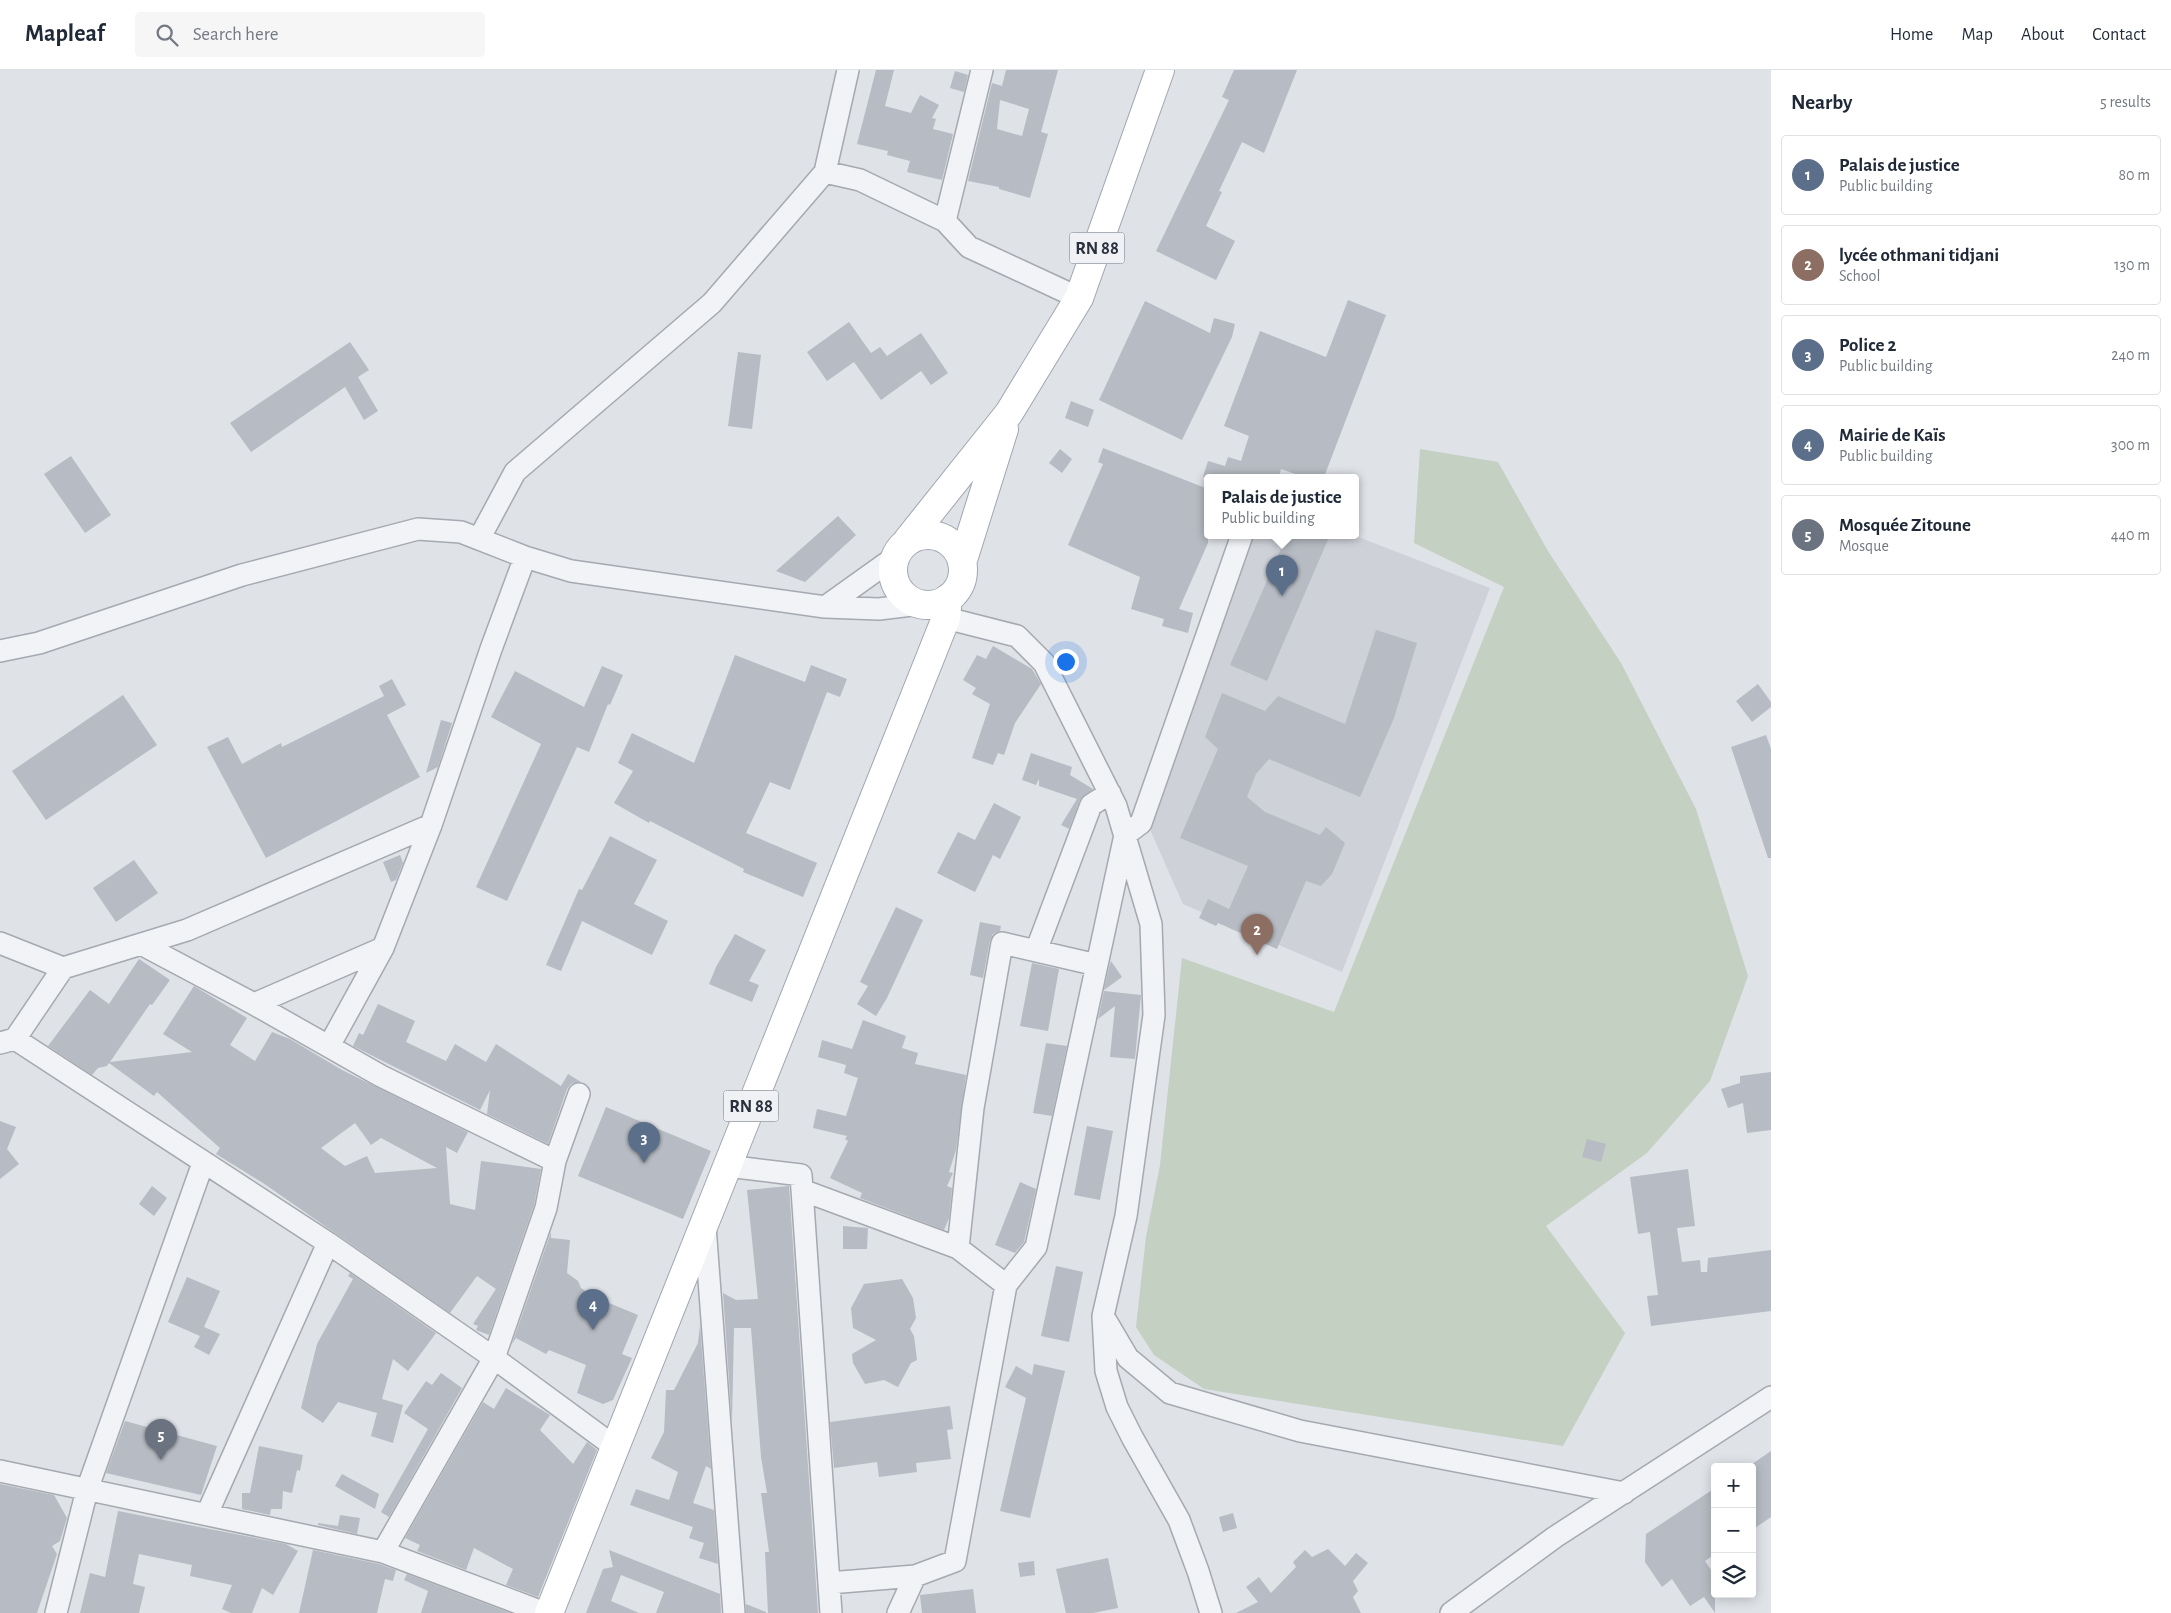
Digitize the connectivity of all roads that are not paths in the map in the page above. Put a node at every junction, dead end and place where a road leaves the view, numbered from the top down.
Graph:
1 (848, 70) edge
2 (982, 70) edge
3 (1160, 70) edge
4 (825, 172) junction
5 (945, 220) junction
6 (1080, 298) junction
7 (1009, 413) junction
8 (479, 539) junction
9 (1241, 539) edge
10 (901, 549) junction
11 (525, 557) junction
12 (962, 562) junction
13 (920, 604) junction
14 (825, 607) junction
15 (947, 608) junction
16 (0, 651) edge
17 (1110, 793) junction
18 (431, 824) junction
19 (1125, 836) junction
20 (0, 943) edge
21 (141, 944) junction
22 (384, 948) junction
23 (1036, 951) junction
24 (1097, 965) junction
25 (63, 968) junction
26 (254, 1004) junction
27 (8, 1041) edge
28 (329, 1046) junction
29 (579, 1094) dead end
30 (555, 1161) junction
31 (204, 1164) junction
32 (727, 1166) junction
33 (802, 1190) junction
34 (706, 1226) junction
35 (328, 1243) junction
36 (958, 1248) junction
37 (1006, 1285) junction
38 (1103, 1316) junction
39 (494, 1358) junction
40 (1768, 1394) edge
41 (616, 1447) junction
42 (0, 1471) edge
43 (87, 1490) junction
44 (1624, 1493) junction
45 (207, 1514) junction
46 (383, 1552) junction
47 (915, 1576) junction
48 (829, 1583) junction
49 (56, 1613) edge
50 (545, 1613) edge
51 (549, 1613) edge
52 (734, 1613) edge
53 (831, 1613) edge
54 (898, 1613) edge
55 (1211, 1613) edge
56 (1451, 1613) edge

1 - 4 street
2 - 5 street
3 - 6 main road, RN 88
4 - 5 street
4 - 8 street
5 - 6 street
6 - 7 main road, RN 88
7 - 10 main road, RN 88
7 - 12 main road, RN 88
8 - 11 street
8 - 16 street
9 - 19 street
10 - 12 main road
10 - 13 main road
10 - 14 street
11 - 14 street
11 - 18 street
12 - 15 main road
13 - 14 street
13 - 15 main road
15 - 17 street
15 - 32 main road, RN 88
17 - 19 street
17 - 23 street
18 - 21 street
18 - 22 street
19 - 24 street
19 - 38 street
20 - 25 street
21 - 25 street
21 - 26 street
22 - 26 street
22 - 28 street
23 - 24 street
23 - 36 street
24 - 37 street
25 - 27 street
26 - 28 street
27 - 31 street
28 - 30 street
29 - 30 street
30 - 39 street
31 - 35 street
31 - 43 street
32 - 33 street
32 - 34 main road, RN 88
33 - 36 street
33 - 48 street
34 - 41 main road, RN 88
34 - 52 street
35 - 39 street
35 - 45 street
36 - 37 street
37 - 47 street
38 - 44 street
38 - 55 street
39 - 41 street
39 - 46 street
40 - 44 street
41 - 51 main road, RN 88
42 - 43 street
43 - 45 street
43 - 49 street
44 - 56 street
45 - 46 street
46 - 50 street
47 - 48 street
47 - 54 street
48 - 53 street

